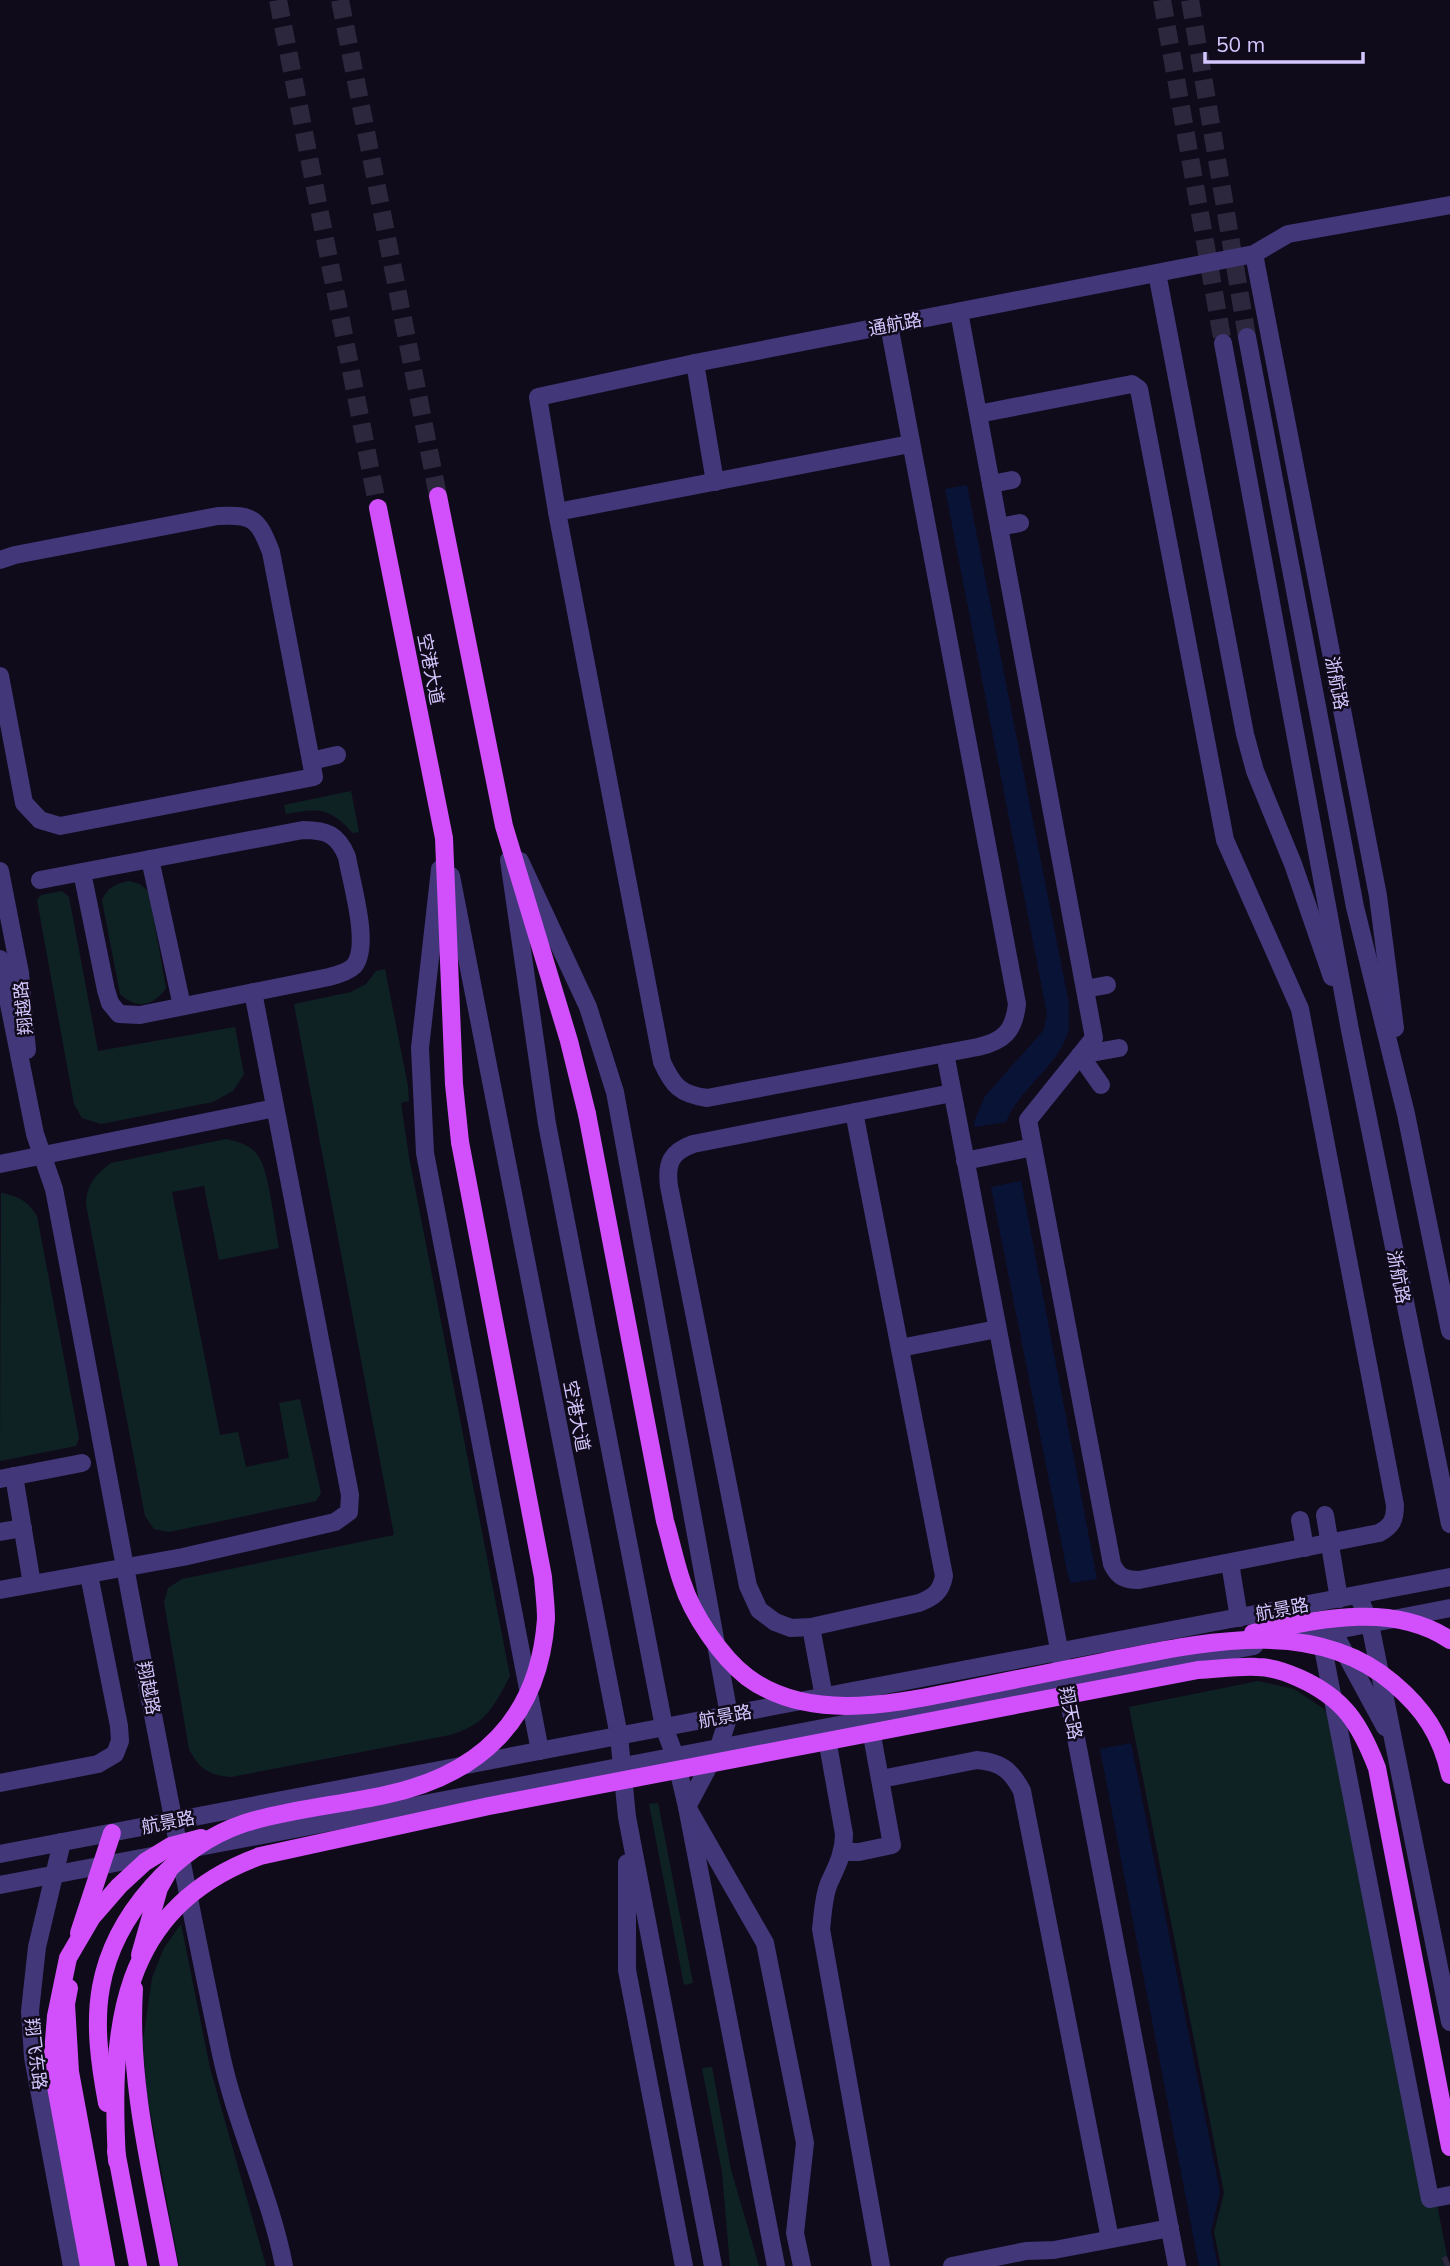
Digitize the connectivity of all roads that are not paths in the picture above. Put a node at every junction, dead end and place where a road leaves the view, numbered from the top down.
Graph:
1 (1450, 205) edge
2 (1254, 254) junction
3 (1157, 273) junction
4 (959, 312) junction
5 (889, 325) junction
6 (1247, 337) tunnel mouth
7 (1223, 343) tunnel mouth
8 (695, 363) junction
9 (978, 414) junction
10 (910, 444) junction
11 (1012, 480) dead end
12 (715, 482) junction
13 (991, 484) junction
14 (438, 496) tunnel mouth
15 (378, 508) tunnel mouth
16 (557, 512) junction
17 (1020, 523) dead end
18 (999, 527) junction
19 (0, 560) edge
20 (0, 676) edge
21 (337, 755) dead end
22 (8, 758) edge
23 (311, 761) junction
24 (504, 826) junction
25 (444, 838) junction
26 (150, 859) junction
27 (0, 871) edge
28 (82, 872) junction
29 (40, 880) dead end
30 (0, 959) edge
31 (1107, 985) dead end
32 (1085, 989) junction
33 (253, 992) junction
34 (182, 1006) junction
35 (0, 1009) edge
36 (1350, 1030) junction
37 (15, 1033) junction
38 (1119, 1048) dead end
39 (945, 1053) junction
40 (1080, 1055) junction
41 (1101, 1085) dead end
42 (952, 1093) junction
43 (29, 1106) junction
44 (275, 1108) junction
45 (854, 1112) junction
46 (1406, 1115) junction
47 (1033, 1147) junction
48 (43, 1156) junction
49 (965, 1161) junction
50 (0, 1164) edge
51 (997, 1329) junction
52 (1450, 1331) edge
53 (900, 1348) junction
54 (82, 1463) dead end
55 (7, 1477) edge
56 (1325, 1516) dead end
57 (1300, 1520) dead end
58 (1450, 1524) edge
59 (23, 1528) junction
60 (0, 1532) edge
61 (1329, 1543) junction
62 (1305, 1548) junction
63 (1230, 1563) junction
64 (126, 1568) junction
65 (89, 1575) junction
66 (1450, 1577) edge
67 (32, 1584) junction
68 (0, 1590) edge
69 (1358, 1595) junction
70 (1333, 1600) junction
71 (1450, 1608) edge
72 (1239, 1618) junction
73 (1370, 1624) junction
74 (811, 1628) junction
75 (1334, 1631) junction
76 (1450, 1640) edge
77 (1205, 1642) junction
78 (1060, 1652) junction
79 (1065, 1682) junction
80 (824, 1697) junction
81 (729, 1715) junction
82 (869, 1719) junction
83 (664, 1727) junction
84 (825, 1727) junction
85 (619, 1736) junction
86 (719, 1747) junction
87 (1396, 1749) junction
88 (540, 1751) junction
89 (675, 1756) junction
90 (623, 1766) junction
91 (1450, 1775) edge
92 (881, 1779) junction
93 (0, 1783) edge
94 (687, 1807) junction
95 (627, 1817) junction
96 (174, 1821) junction
97 (111, 1833) junction
98 (218, 1833) junction
99 (62, 1842) junction
100 (180, 1851) junction
101 (843, 1852) junction
102 (0, 1854) edge
103 (101, 1866) junction
104 (54, 1874) junction
105 (0, 1885) edge
106 (1450, 2022) edge
107 (1450, 2147) edge
108 (117, 2161) junction
109 (1450, 2195) edge
110 (1170, 2228) junction
111 (1110, 2239) junction
112 (72, 2266) edge
113 (89, 2266) edge
114 (106, 2266) edge
115 (138, 2266) edge
116 (169, 2266) edge
117 (284, 2266) edge
118 (684, 2266) edge
119 (713, 2266) edge
120 (776, 2266) edge
121 (802, 2266) edge
122 (881, 2266) edge
123 (952, 2266) edge
124 (1177, 2266) edge

1 - 2 street, 通航路
2 - 3 street, 通航路
2 - 46 street, 浙航路
3 - 4 street, 通航路
3 - 36 street, 浙航路
4 - 5 street, 通航路
4 - 9 street
5 - 8 street, 通航路
5 - 10 street
6 - 46 street, 浙航路
7 - 36 street, 浙航路
8 - 12 street
8 - 16 street, 通航路
9 - 13 street
9 - 61 street
10 - 12 street
10 - 39 street
11 - 13 street
12 - 16 street
13 - 18 street
14 - 24 main road, 空港大道
15 - 25 main road, 空港大道
16 - 39 street
17 - 18 street
18 - 32 street
19 - 23 street
20 - 22 street
21 - 23 street
22 - 23 street
24 - 77 main road, 空港大道, bridge
24 - 81 street
24 - 83 street, 空港大道
25 - 85 street, 空港大道
25 - 88 street
25 - 98 main road, 空港大道, bridge
26 - 28 street
26 - 33 street
26 - 34 street
27 - 43 street, 翔越路
28 - 29 street
28 - 34 street
30 - 37 street, 翔越路
31 - 32 street
32 - 40 street
33 - 34 street
33 - 44 street
35 - 37 street, 翔越路
36 - 58 street, 浙航路
37 - 43 street, 翔越路
38 - 40 street
39 - 42 street, 翔天路
40 - 41 street
40 - 47 street
42 - 45 street
42 - 49 street, 翔天路
43 - 48 street, 翔越路
44 - 48 street
44 - 64 street
45 - 53 street
45 - 74 street
46 - 52 street, 浙航路
47 - 49 street
47 - 63 street
48 - 50 street
48 - 64 street, 翔越路
49 - 51 street, 翔天路
51 - 53 street
51 - 78 street, 翔天路
53 - 74 street
54 - 55 street
55 - 59 street
56 - 61 street
57 - 62 street
59 - 60 street
59 - 67 street
61 - 62 street
61 - 70 street
62 - 63 street
63 - 72 street
64 - 65 street
64 - 96 street, 翔越路
65 - 67 street
65 - 93 street
66 - 69 street, 航景路
67 - 68 street
69 - 70 street, 航景路
69 - 73 street
70 - 72 street, 航景路
70 - 75 street
71 - 73 street, 航景路
72 - 78 street, 航景路
73 - 75 street, 航景路
73 - 87 street
74 - 80 street
75 - 79 street, 航景路
75 - 87 street
75 - 109 street
76 - 77 main road, bridge
77 - 91 main road, bridge
78 - 79 street, 翔天路
78 - 80 street, 航景路
79 - 82 street, 航景路
79 - 110 street, 翔天路
80 - 81 street, 航景路
81 - 83 street, 航景路
81 - 86 street
82 - 84 street, 航景路
82 - 92 street
83 - 85 street, 航景路
83 - 89 street, 空港大道
84 - 86 street, 航景路
84 - 101 street
85 - 88 street, 航景路
85 - 90 street, 空港大道
86 - 89 street, 航景路
86 - 94 street
87 - 106 street
88 - 96 street, 航景路
89 - 90 street, 航景路
89 - 94 street, 空港大道
90 - 95 street, 空港大道
90 - 100 street, 航景路
92 - 101 street
92 - 111 street
94 - 120 street, 空港大道
94 - 121 street
95 - 118 street
95 - 119 street, 空港大道
96 - 97 street, 航景路
96 - 100 street, 翔越路
97 - 99 street, 航景路
97 - 103 main road
98 - 108 main road, bridge
98 - 113 main road, 空港大道, bridge
99 - 102 street, 航景路
99 - 104 street, 翔飞东路
100 - 103 street, 航景路
100 - 116 main road
100 - 117 street, 翔越路
101 - 122 street
103 - 104 street, 航景路
103 - 114 main road
104 - 105 street, 航景路
104 - 112 street, 翔飞东路
107 - 108 main road, bridge
108 - 115 main road, bridge
110 - 111 street
110 - 124 street, 翔天路
111 - 123 street

